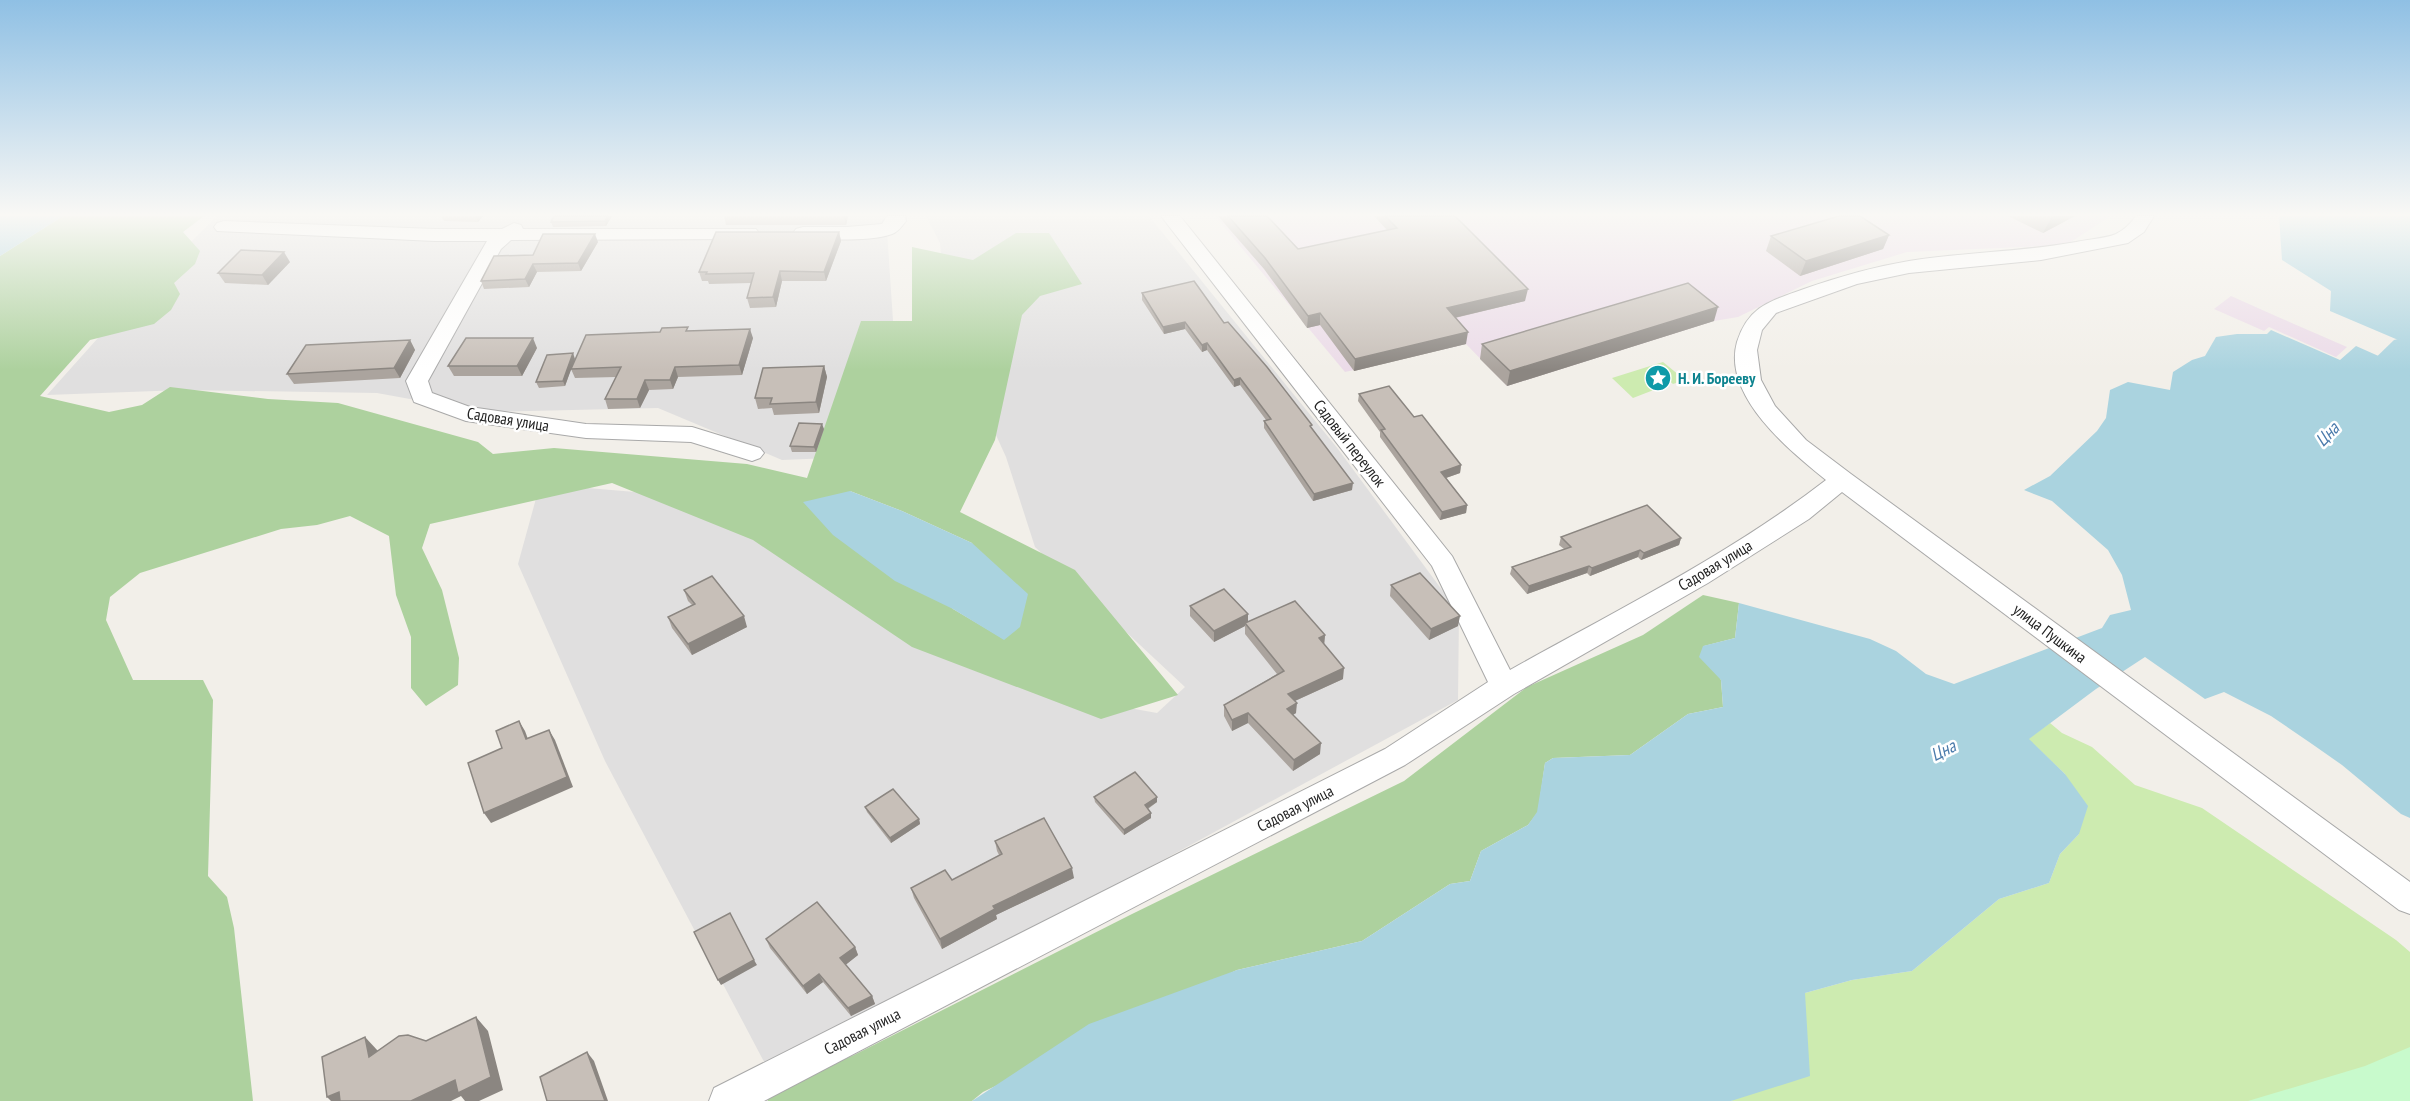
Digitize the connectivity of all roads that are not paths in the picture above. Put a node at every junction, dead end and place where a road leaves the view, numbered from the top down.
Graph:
1 (481, 267) edge
2 (1211, 267) edge
3 (1907, 267) edge
4 (752, 453) dead end
5 (1842, 480) junction
6 (1504, 686) junction
7 (2410, 900) edge
8 (726, 1101) edge

1 - 4 street, Садовая улица
2 - 6 street, Садовый переулок
3 - 5 street, улица Пушкина
5 - 6 street, Садовая улица
5 - 7 street, улица Пушкина
6 - 8 street, Садовая улица

